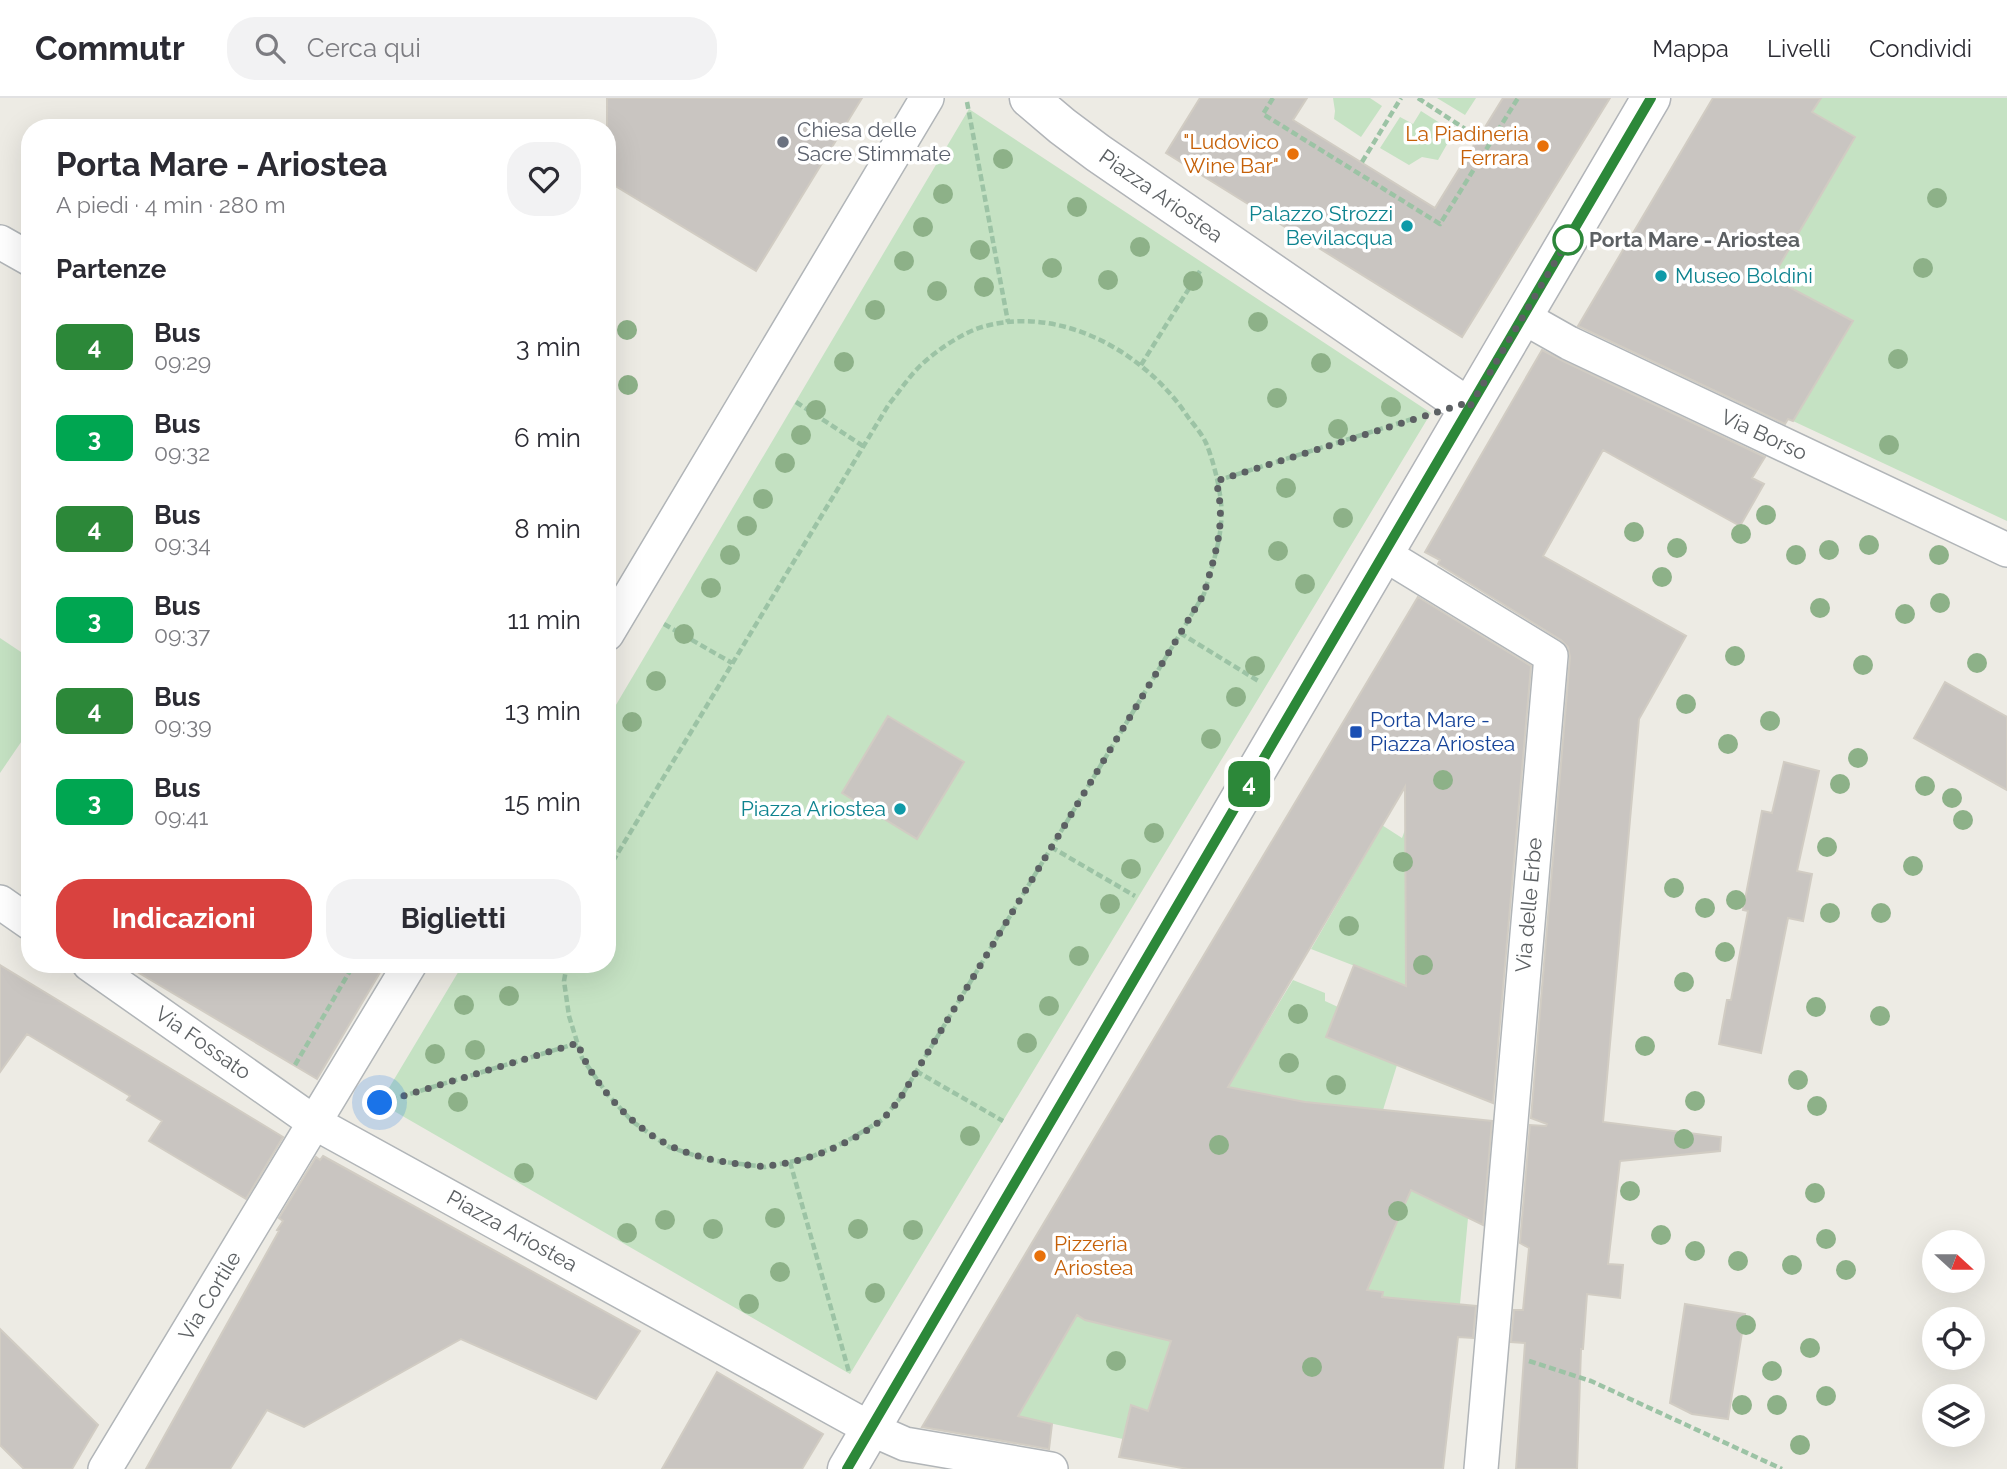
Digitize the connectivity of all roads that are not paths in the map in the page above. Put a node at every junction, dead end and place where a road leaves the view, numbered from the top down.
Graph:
1 (927, 98) edge
2 (1029, 98) edge
3 (1651, 98) edge
4 (0, 242) edge
5 (21, 254) edge
6 (1522, 317) junction
7 (1466, 406) junction
8 (2007, 550) edge
9 (1384, 554) junction
10 (616, 608) edge
11 (0, 902) edge
12 (21, 917) edge
13 (102, 973) edge
14 (406, 973) edge
15 (316, 1123) junction
16 (871, 1429) junction
17 (105, 1469) edge
18 (847, 1469) edge
19 (1051, 1469) edge
20 (1481, 1469) edge

1 - 10 street
2 - 7 street, Piazza Ariostea
3 - 6 street
4 - 5 street
6 - 7 street
6 - 8 street, Via Borso
7 - 9 street
9 - 16 street
9 - 20 street, Via delle Erbe
11 - 12 street
13 - 15 street, Via Fossato
14 - 15 street
15 - 16 street, Piazza Ariostea
15 - 17 street, Via Cortile
16 - 18 street
16 - 19 street, Piazza Ariostea

